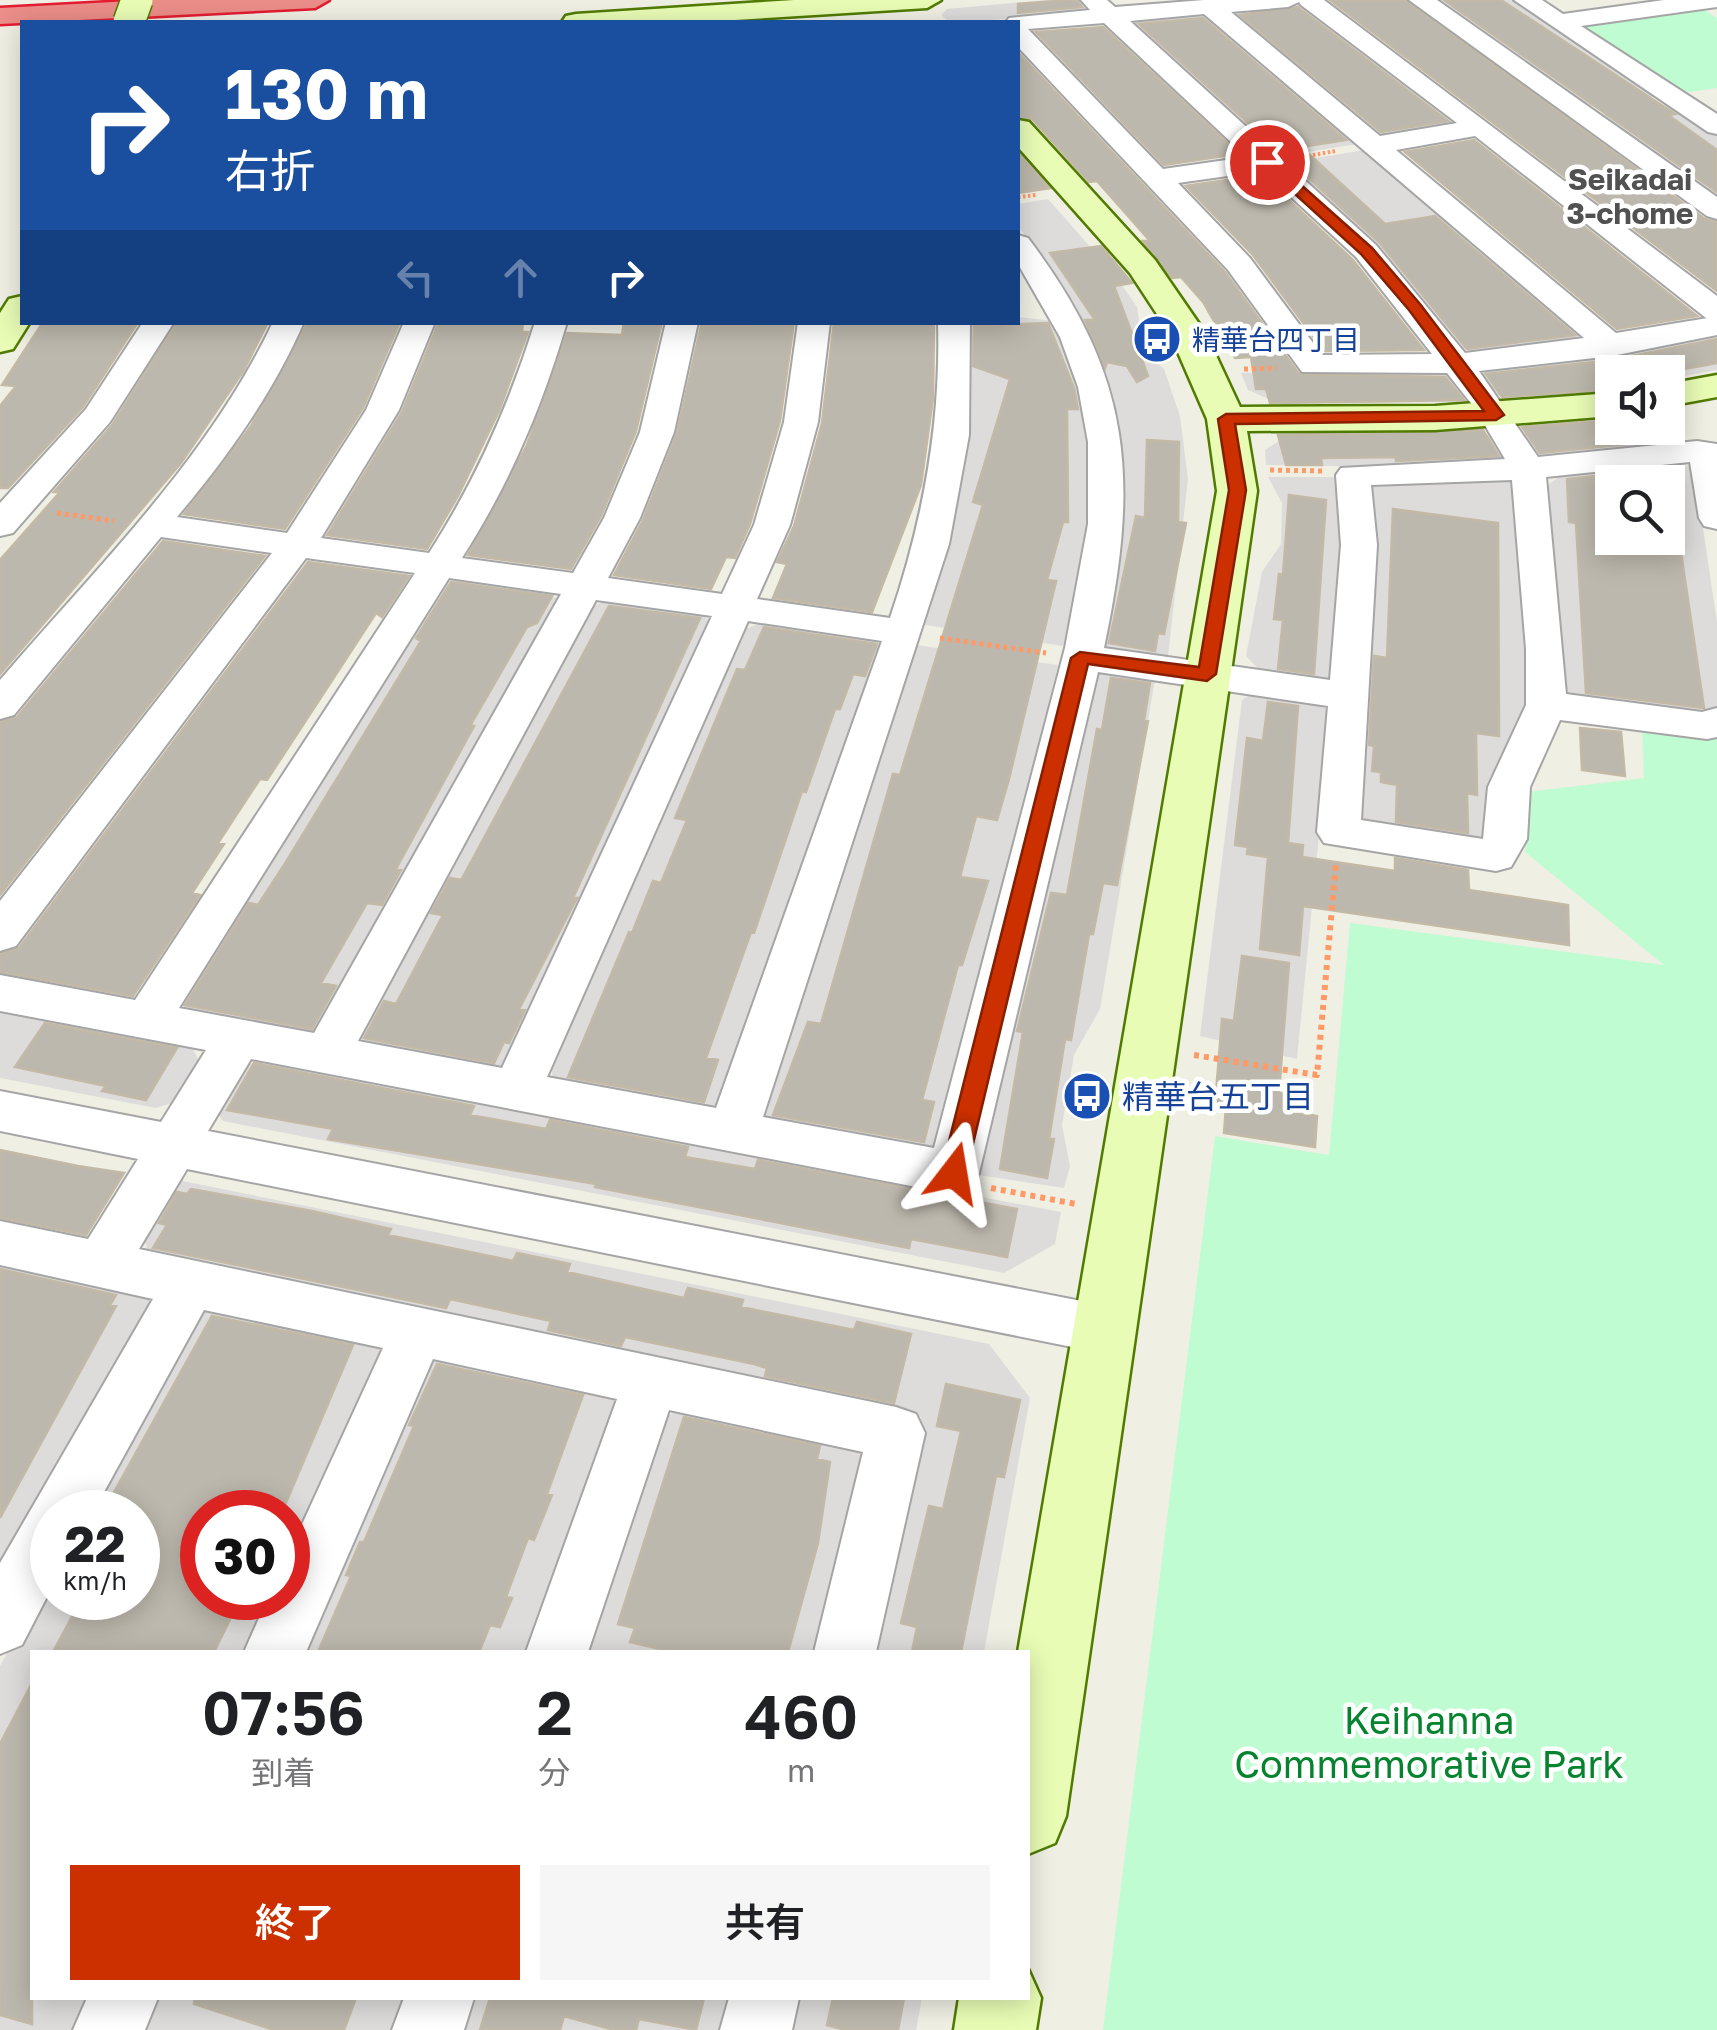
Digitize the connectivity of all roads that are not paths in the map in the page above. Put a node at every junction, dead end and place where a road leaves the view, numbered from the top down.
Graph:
1 (228, 0) edge
2 (315, 0) edge
3 (1288, 0) edge
4 (1309, 0) edge
5 (1421, 0) edge
6 (1526, 0) edge
7 (1717, 0) edge
8 (913, 6) edge
9 (1209, 6) junction
10 (1100, 7) edge
11 (0, 14) edge
12 (618, 20) edge
13 (1562, 21) junction
14 (1020, 22) edge
15 (1020, 35) edge
16 (1717, 92) edge
17 (1676, 99) junction
18 (1581, 112) junction
19 (1717, 126) edge
20 (1480, 127) junction
21 (1020, 131) edge
22 (1376, 146) junction
23 (1267, 162) junction
24 (1158, 178) junction
25 (1717, 210) edge
26 (1020, 248) edge
27 (20, 309) edge
28 (1717, 311) edge
29 (157, 325) edge
30 (288, 325) edge
31 (419, 325) edge
32 (549, 325) edge
33 (681, 325) edge
34 (814, 325) edge
35 (954, 325) edge
36 (1717, 326) edge
37 (0, 341) edge
38 (1612, 346) junction
39 (1458, 363) junction
40 (1717, 386) edge
41 (1685, 391) edge
42 (1595, 406) edge
43 (1496, 415) junction
44 (1226, 419) junction
45 (1528, 468) junction
46 (5, 512) edge
47 (1717, 518) edge
48 (155, 525) junction
49 (298, 544) junction
50 (439, 565) junction
51 (587, 586) junction
52 (735, 608) junction
53 (904, 632) junction
54 (1080, 658) junction
55 (1207, 674) junction
56 (1349, 696) junction
57 (1546, 705) junction
58 (0, 706) edge
59 (1717, 721) edge
60 (0, 934) edge
61 (0, 993) edge
62 (147, 1020) junction
63 (239, 1038) junction
64 (326, 1054) junction
65 (516, 1092) junction
66 (0, 1111) edge
67 (734, 1132) junction
68 (174, 1145) junction
69 (0, 1243) edge
70 (102, 1264) junction
71 (190, 1283) junction
72 (1102, 1329) junction
73 (418, 1331) junction
74 (650, 1380) junction
75 (74, 1490) edge
76 (30, 1569) edge
77 (0, 1624) edge
78 (277, 1650) edge
79 (558, 1650) edge
80 (845, 1650) edge
81 (1030, 1803) edge
82 (122, 2000) edge
83 (438, 2000) edge
84 (764, 2000) edge
85 (1000, 2000) edge
86 (109, 2030) edge
87 (428, 2030) edge
88 (756, 2030) edge
89 (995, 2030) edge

1 - 11 highway
2 - 11 highway
3 - 9 street
4 - 20 street
5 - 18 street
6 - 13 street
7 - 13 street
8 - 12 street
9 - 10 street
9 - 22 street
10 - 14 street
10 - 23 street
13 - 17 street
15 - 24 street
16 - 17 street
17 - 18 street
17 - 19 street
18 - 25 street
20 - 22 street
20 - 28 street
21 - 44 street
22 - 38 street
23 - 24 street
23 - 39 street
24 - 39 street
26 - 54 street
27 - 37 street
29 - 46 street
30 - 48 street
31 - 49 street
32 - 50 street
33 - 51 street
34 - 52 street
35 - 53 street
36 - 38 street
38 - 39 street
39 - 43 street
40 - 41 street
42 - 43 street
43 - 44 street
43 - 45 street
44 - 55 street
45 - 47 street
45 - 56 street
45 - 57 street
48 - 49 street
48 - 58 street
49 - 50 street
49 - 60 street
50 - 51 street
50 - 62 street
51 - 52 street
51 - 64 street
52 - 53 street
52 - 65 street
53 - 67 street
54 - 55 street
54 - 67 street
55 - 56 street
55 - 72 street
56 - 57 street
57 - 59 street
61 - 62 street
62 - 63 street
63 - 64 street
63 - 68 street
64 - 65 street
65 - 67 street
66 - 68 street
68 - 70 street
68 - 72 street
69 - 70 street
70 - 71 street
71 - 73 street
71 - 75 street
72 - 81 street
73 - 74 street
73 - 78 street
74 - 79 street
74 - 80 street
76 - 77 street
82 - 86 street
83 - 87 street
84 - 88 street
85 - 89 street

